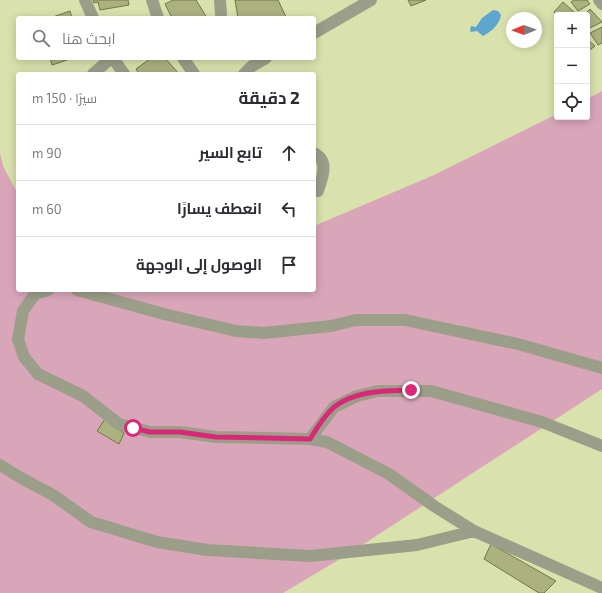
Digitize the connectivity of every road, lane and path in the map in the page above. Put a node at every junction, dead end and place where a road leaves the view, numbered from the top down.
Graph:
1 (85, 0) edge
2 (152, 0) edge
3 (220, 0) edge
4 (371, 0) edge
5 (599, 0) edge
6 (602, 4) edge
7 (221, 14) dead end
8 (91, 16) edge
9 (157, 16) edge
10 (316, 31) edge
11 (110, 60) edge
12 (114, 60) edge
13 (184, 60) edge
14 (262, 60) edge
15 (95, 72) edge
16 (122, 72) edge
17 (193, 72) edge
18 (246, 72) edge
19 (316, 154) edge
20 (318, 191) dead end
21 (42, 292) edge
22 (84, 292) edge
23 (602, 368) edge
24 (310, 439) junction
25 (602, 446) edge
26 (0, 465) edge
27 (474, 531) junction
28 (602, 588) edge

1 - 8 street
2 - 9 street
3 - 7 street
4 - 10 street
5 - 6 street
11 - 15 street
12 - 16 street
13 - 17 street
14 - 18 street
19 - 20 street
21 - 24 street
22 - 23 street
24 - 25 street
24 - 27 street
26 - 27 street
27 - 28 street

